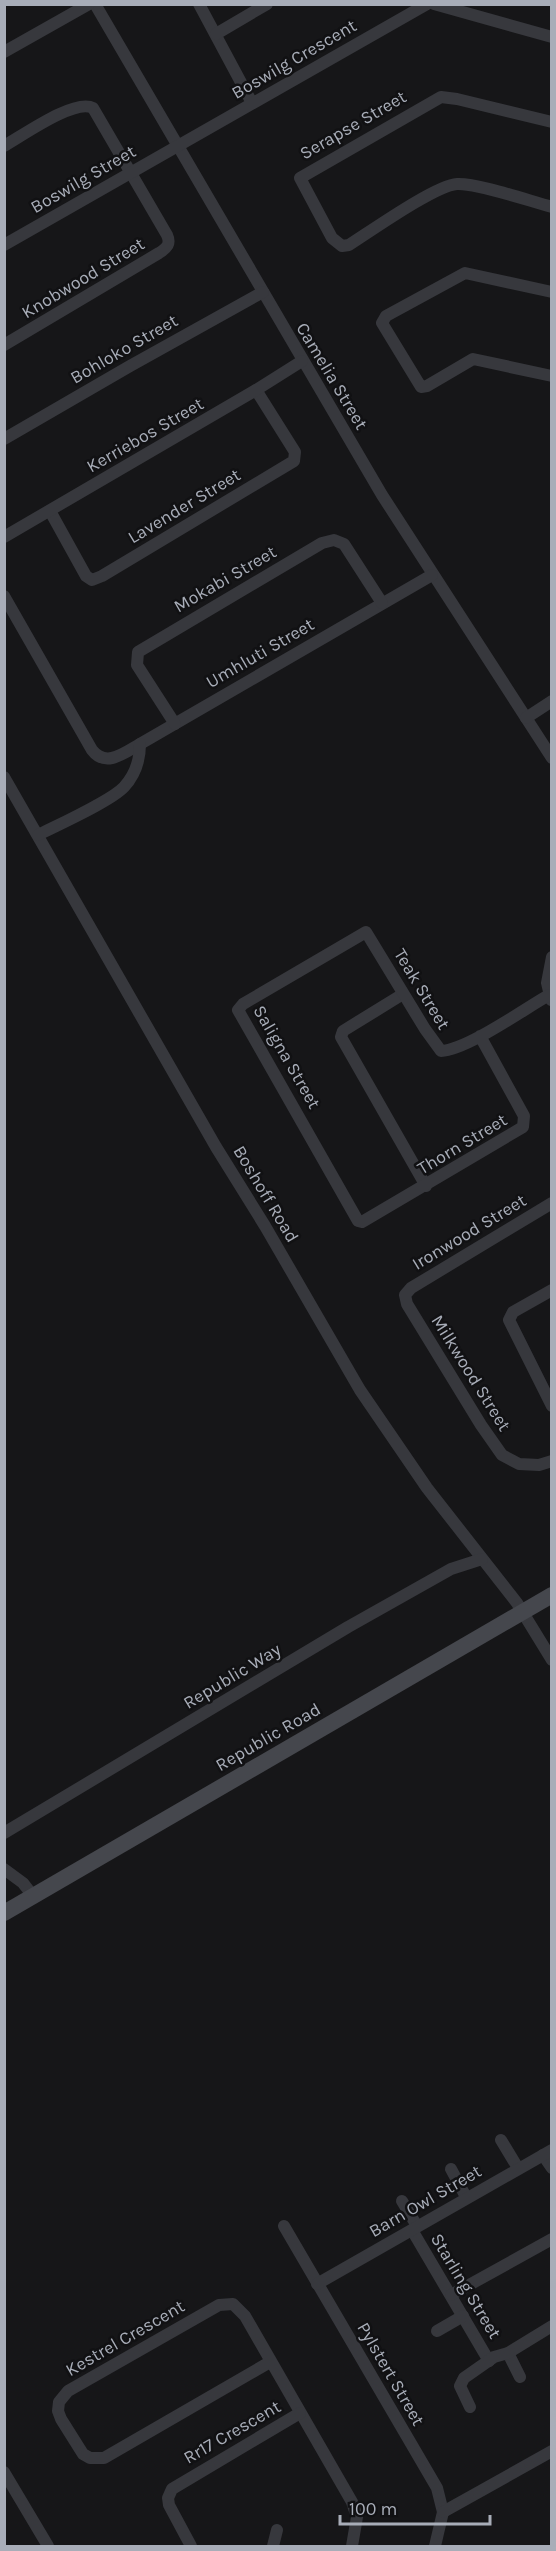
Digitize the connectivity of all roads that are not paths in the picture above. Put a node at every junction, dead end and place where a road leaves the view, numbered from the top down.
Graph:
1 (89, 4) edge
2 (95, 4) edge
3 (199, 4) edge
4 (267, 4) edge
5 (427, 4) edge
6 (434, 4) edge
7 (216, 34) junction
8 (552, 37) edge
9 (4, 52) edge
10 (252, 103) junction
11 (552, 122) edge
12 (179, 145) junction
13 (4, 146) edge
14 (131, 172) junction
15 (552, 207) edge
16 (4, 245) edge
17 (263, 292) junction
18 (552, 292) edge
19 (4, 345) edge
20 (302, 361) junction
21 (552, 376) edge
22 (256, 390) junction
23 (5, 438) edge
24 (50, 511) junction
25 (4, 537) edge
26 (432, 575) junction
27 (4, 596) edge
28 (382, 603) junction
29 (552, 701) edge
30 (526, 718) junction
31 (174, 724) junction
32 (140, 744) junction
33 (552, 758) edge
34 (4, 777) edge
35 (38, 835) junction
36 (366, 932) joint
37 (552, 957) edge
38 (404, 993) junction
39 (550, 998) edge
40 (480, 1036) junction
41 (426, 1186) junction
42 (552, 1203) edge
43 (360, 1222) joint
44 (552, 1290) edge
45 (406, 1294) joint
46 (552, 1406) edge
47 (552, 1461) edge
48 (482, 1559) junction
49 (552, 1595) edge
50 (523, 1612) junction
51 (552, 1660) edge
52 (4, 1833) edge
53 (4, 1869) edge
54 (33, 1896) junction
55 (4, 1913) edge
56 (501, 2140) dead end
57 (547, 2152) edge
58 (518, 2168) junction
59 (552, 2168) edge
60 (451, 2169) dead end
61 (466, 2197) junction
62 (402, 2201) dead end
63 (284, 2226) dead end
64 (415, 2228) junction
65 (552, 2239) edge
66 (317, 2284) junction
67 (451, 2295) junction
68 (462, 2316) junction
69 (552, 2326) edge
70 (437, 2331) dead end
71 (508, 2353) junction
72 (489, 2361) junction
73 (270, 2362) junction
74 (520, 2377) dead end
75 (470, 2407) dead end
76 (300, 2413) junction
77 (552, 2451) edge
78 (4, 2472) edge
79 (443, 2512) junction
80 (277, 2530) dead end
81 (48, 2547) edge
82 (191, 2547) edge
83 (273, 2547) edge
84 (352, 2547) edge
85 (435, 2547) edge

1 - 9 street
2 - 12 street, Camelia Street
3 - 7 street
4 - 7 street
5 - 10 street, Boswilg Crescent
6 - 8 street
7 - 10 street
10 - 12 street, Boswilg Crescent
11 - 15 street, Serapse Street
12 - 14 street, Boswilg Street
12 - 17 street, Camelia Street
13 - 14 street
14 - 16 street, Boswilg Street
14 - 19 street, Knobwood Street
17 - 20 street, Camelia Street
17 - 23 street, Bohloko Street
18 - 21 street
20 - 22 street, Kerriebos Street
20 - 26 street, Camelia Street
22 - 24 street, Kerriebos Street
22 - 24 street, Lavender Street
24 - 25 street, Kerriebos Street
26 - 28 street, Umhluti Street
26 - 30 street, Camelia Street
27 - 32 street, Umhluti Street
28 - 31 street, Umhluti Street
28 - 31 street, Mokabi Street
29 - 30 street
30 - 33 street, Camelia Street
31 - 32 street, Umhluti Street
32 - 35 street
34 - 35 street, Boshoff Road
35 - 48 street, Boshoff Road
36 - 38 street, Teak Street
36 - 43 street, Saligna Street
37 - 39 street
38 - 40 street, Teak Street
38 - 41 street
39 - 40 street, Teak Street
40 - 41 street, Thorn Street
41 - 43 street, Thorn Street
42 - 45 street, Ironwood Street
44 - 46 street
45 - 47 street, Milkwood Street
48 - 50 street, Boshoff Road
48 - 52 street, Republic Way
49 - 50 street, Republic Road
50 - 51 street, Boshoff Road
50 - 54 street, Republic Road
53 - 54 street
54 - 55 street, Republic Road
56 - 58 street
57 - 58 street, Barn Owl Street
57 - 59 street
58 - 61 street, Barn Owl Street
60 - 61 street
61 - 64 street, Barn Owl Street
62 - 64 street, Starling Street
63 - 66 street, Pylstert Street
64 - 66 street, Barn Owl Street
64 - 67 street, Starling Street
65 - 67 street
66 - 79 street, Pylstert Street
67 - 68 street, Starling Street
68 - 70 street
68 - 72 street, Starling Street
69 - 71 street
71 - 72 street
71 - 74 street
72 - 75 street
73 - 73 street, Kestrel Crescent
73 - 76 street, Kestrel Crescent
76 - 82 street, Rr17 Crescent
76 - 84 street, Rr17 Crescent
77 - 79 street
78 - 81 street
79 - 85 street, Pylstert Street
80 - 83 street

